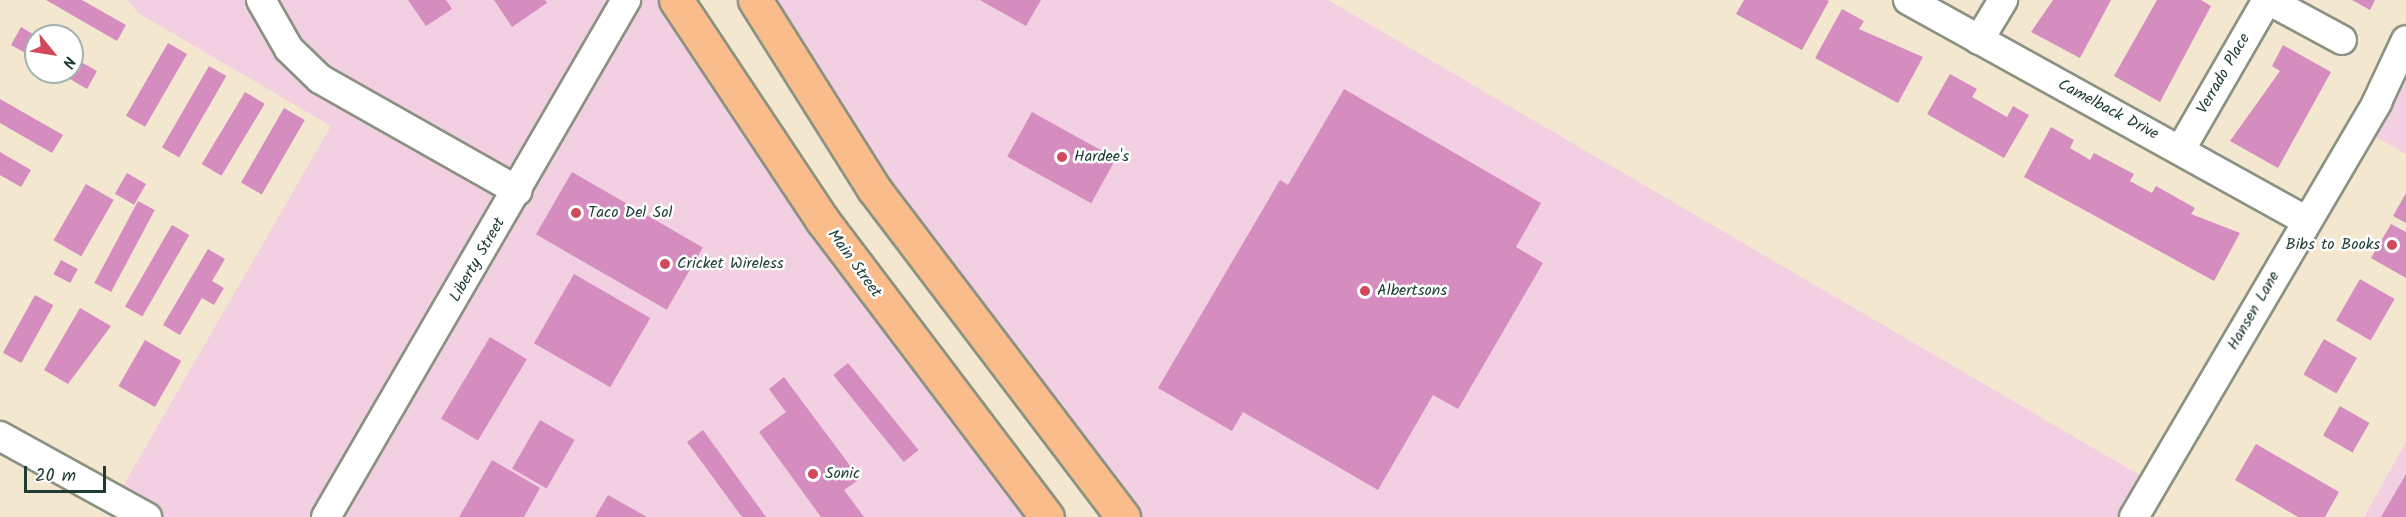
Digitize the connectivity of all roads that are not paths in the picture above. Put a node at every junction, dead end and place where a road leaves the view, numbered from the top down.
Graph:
1 (261, 0) edge
2 (626, 0) edge
3 (676, 0) edge
4 (755, 0) edge
5 (1908, 0) edge
6 (2003, 0) edge
7 (2267, 0) edge
8 (1979, 40) junction
9 (2342, 40) dead end
10 (2406, 40) edge
11 (2181, 149) junction
12 (518, 191) junction
13 (2307, 221) junction
14 (0, 436) edge
15 (147, 517) edge
16 (326, 517) edge
17 (1047, 517) edge
18 (1124, 517) edge
19 (2134, 517) edge

1 - 12 street
2 - 12 street, Liberty Street
3 - 17 main road, Main Street
4 - 18 main road
5 - 8 street, Camelback Drive
6 - 8 street
7 - 9 street
7 - 11 street, Verrado Place
8 - 11 street, Camelback Drive
10 - 13 street, Hansen Lane
11 - 13 street, Camelback Drive
12 - 16 street, Liberty Street
13 - 19 street, Hansen Lane
14 - 15 street

